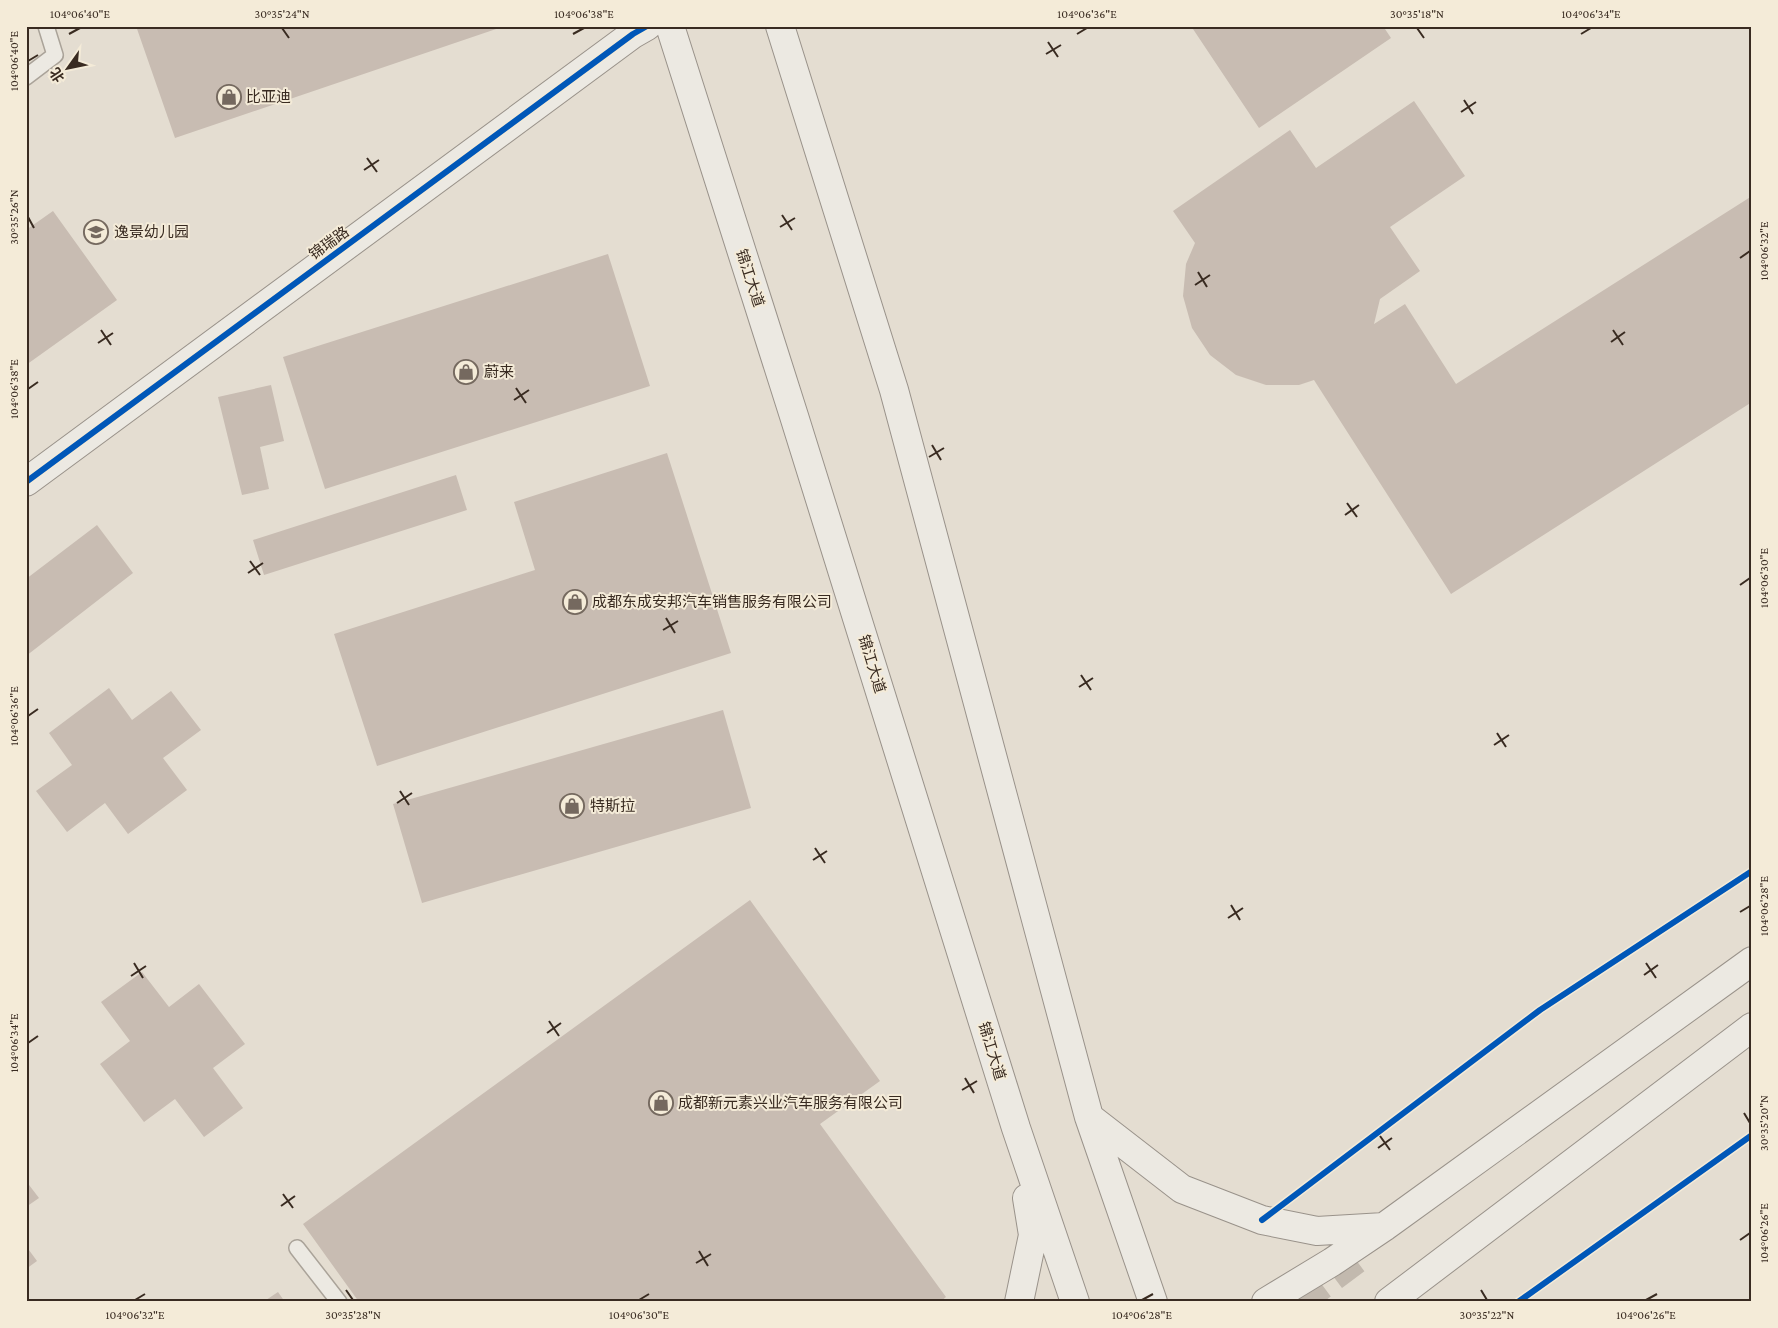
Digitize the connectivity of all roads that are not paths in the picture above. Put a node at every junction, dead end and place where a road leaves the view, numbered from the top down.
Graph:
1 (46, 26) edge
2 (647, 26) edge
3 (670, 26) edge
4 (780, 26) edge
5 (26, 77) edge
6 (26, 482) edge
7 (1752, 961) edge
8 (1752, 1027) edge
9 (1089, 1117) junction
10 (1016, 1128) junction
11 (1384, 1227) junction
12 (297, 1248) dead end
13 (339, 1302) edge
14 (1018, 1302) edge
15 (1075, 1302) edge
16 (1153, 1302) edge
17 (1266, 1302) edge
18 (1390, 1302) edge

1 - 5 lane
2 - 6 main road, 锦瑞路
3 - 10 main road, 锦江大道
4 - 9 main road
7 - 11 main road
8 - 18 main road
9 - 11 main road
9 - 16 main road
10 - 14 main road
10 - 15 main road, 锦江大道
11 - 17 main road
12 - 13 lane

